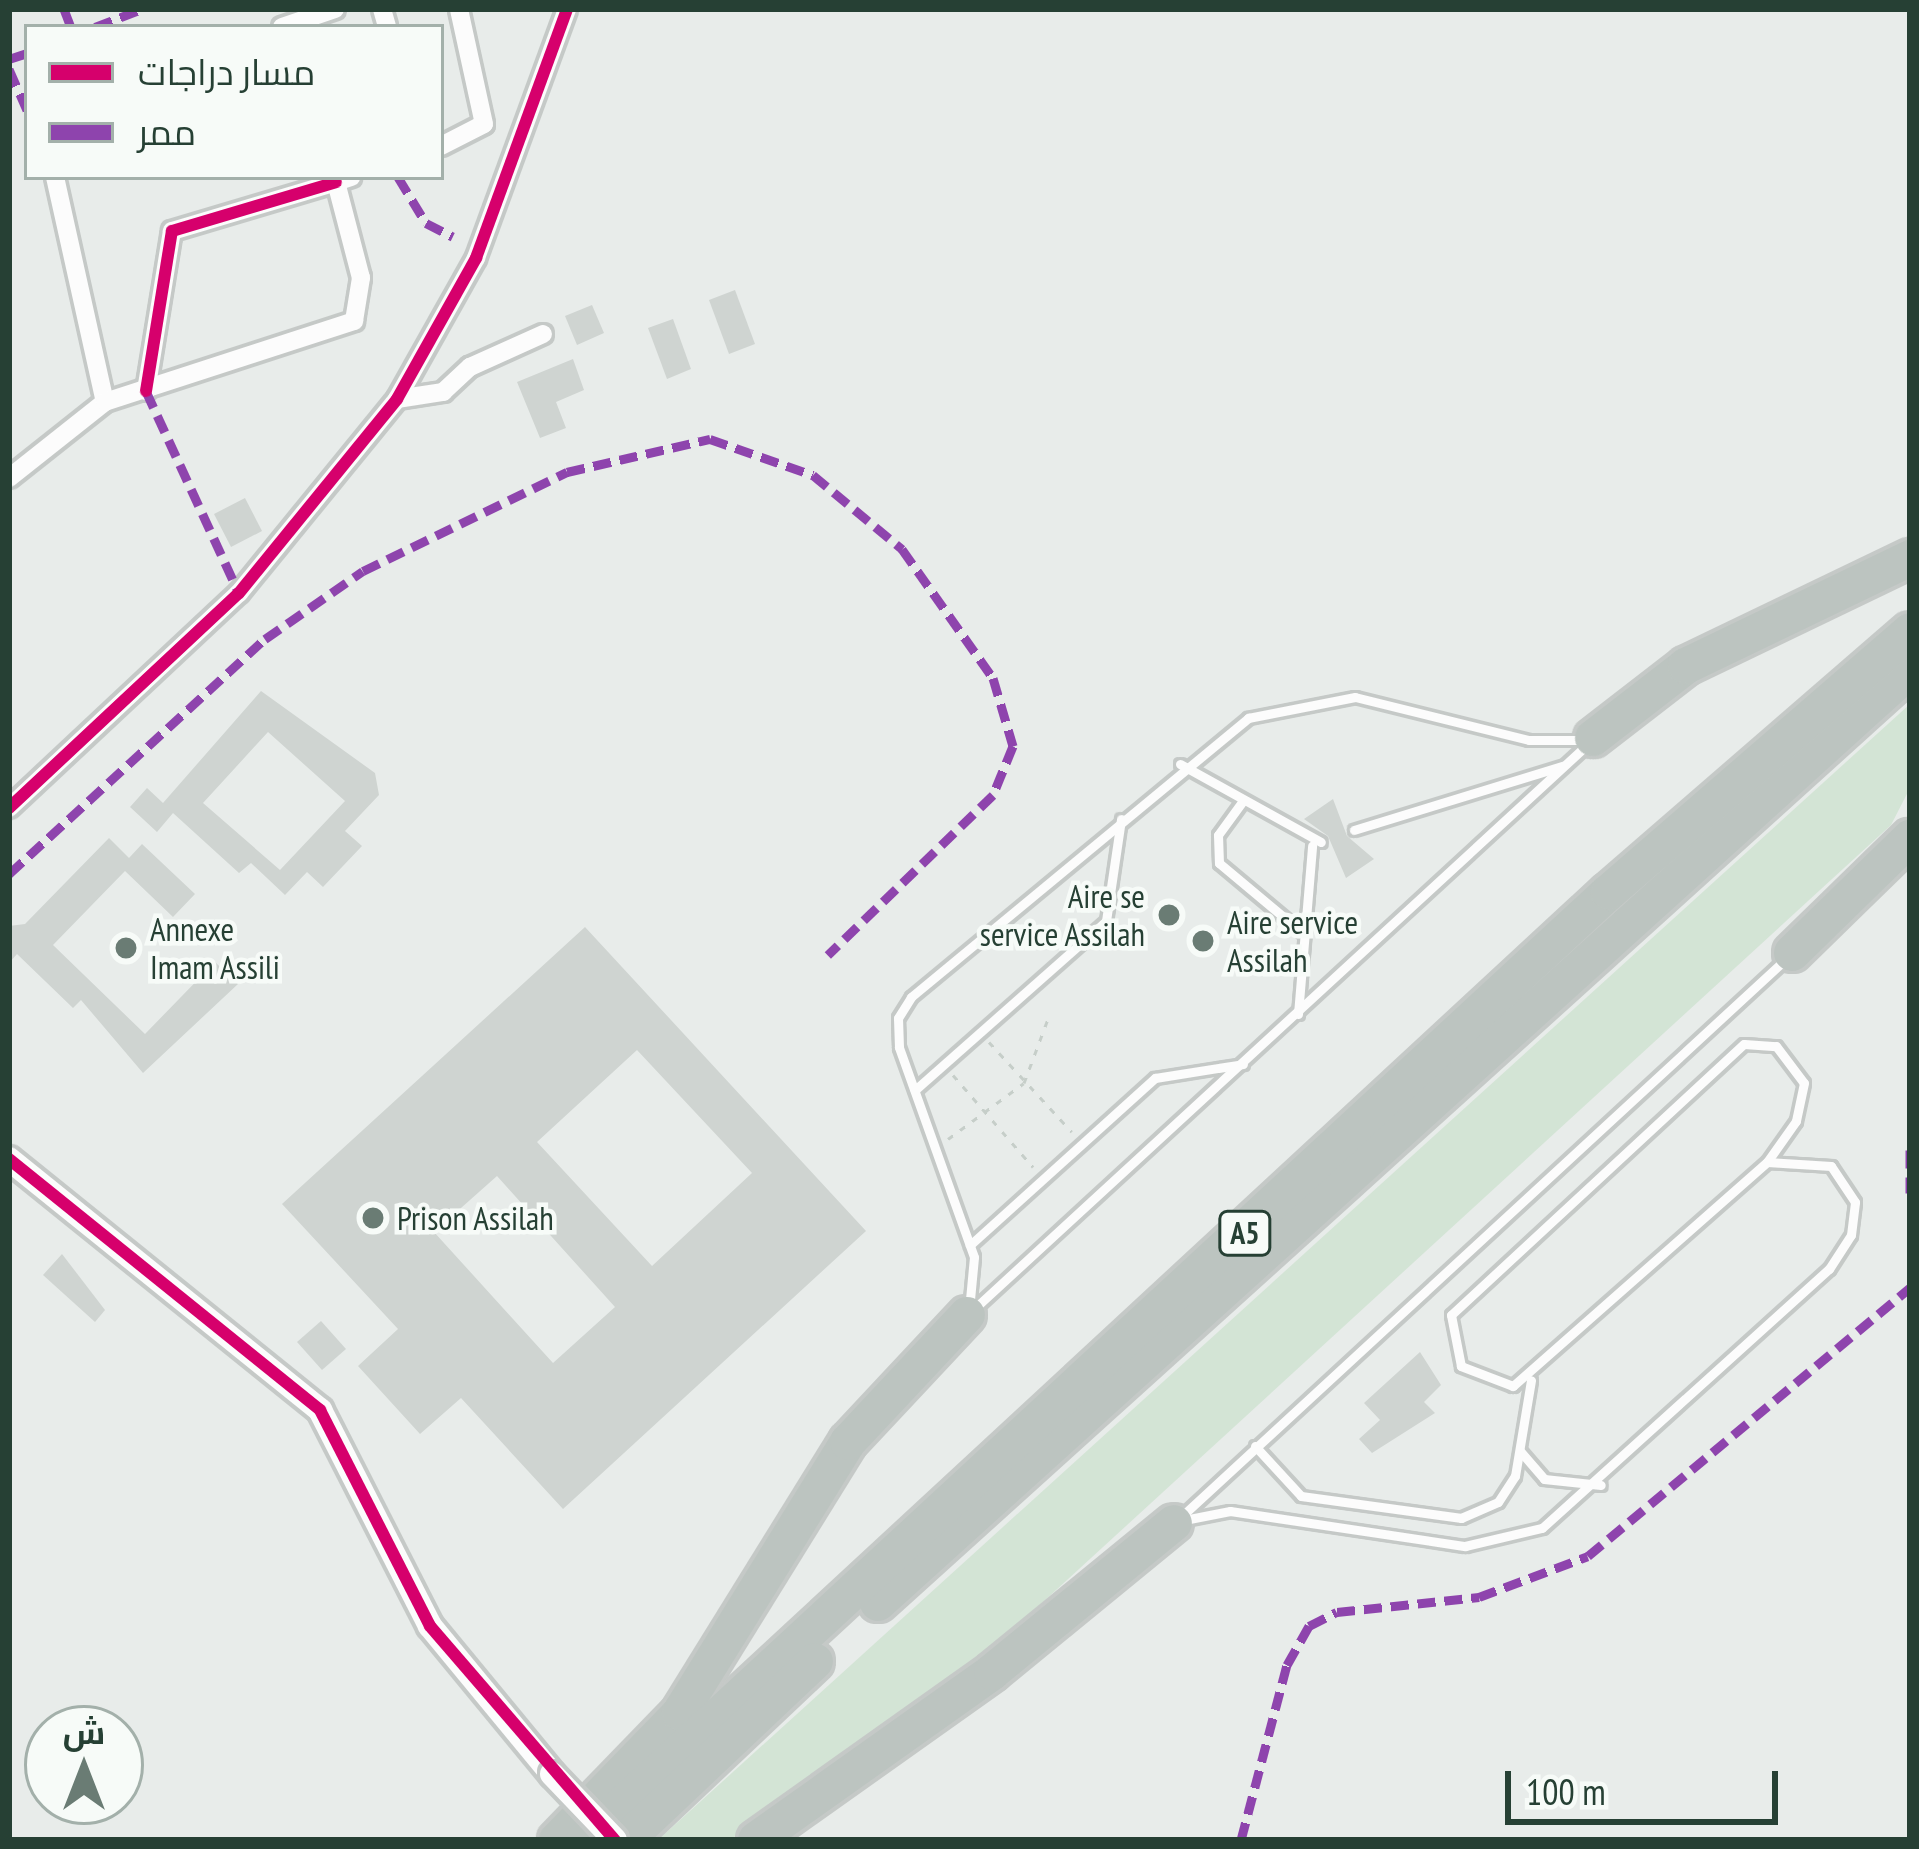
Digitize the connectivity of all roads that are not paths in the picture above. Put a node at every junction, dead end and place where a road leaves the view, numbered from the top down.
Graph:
1 (335, 9) edge
2 (459, 9) edge
3 (567, 9) edge
4 (290, 24) edge
5 (444, 144) edge
6 (56, 180) edge
7 (343, 180) edge
8 (543, 334) dead end
9 (146, 391) junction
10 (397, 399) junction
11 (105, 403) junction
12 (9, 478) edge
13 (1910, 558) edge
14 (1910, 631) edge
15 (1910, 670) edge
16 (1593, 738) junction
17 (1180, 764) junction
18 (1567, 764) junction
19 (1242, 802) junction
20 (9, 808) edge
21 (1121, 819) junction
22 (1354, 830) dead end
23 (1910, 838) edge
24 (1304, 934) junction
25 (1792, 953) joint
26 (1298, 1016) junction
27 (1244, 1064) junction
28 (915, 1090) junction
29 (9, 1159) edge
30 (1767, 1162) junction
31 (970, 1244) junction
32 (968, 1315) junction
33 (1532, 1380) junction
34 (1255, 1446) junction
35 (1520, 1450) junction
36 (1602, 1485) junction
37 (1174, 1523) junction
38 (557, 1840) edge
39 (584, 1840) edge
40 (615, 1840) edge
41 (626, 1840) edge
42 (756, 1840) edge

1 - 4 street
2 - 5 street
3 - 10 street
6 - 11 street
7 - 9 street
7 - 9 street
8 - 10 street
9 - 11 street
10 - 20 street
11 - 12 street
13 - 16 highway
14 - 39 highway, A5
15 - 41 highway, A5
16 - 17 lane
16 - 18 lane
17 - 19 lane
17 - 21 lane
18 - 22 lane
18 - 26 lane
19 - 24 lane
19 - 24 lane
21 - 28 lane
21 - 28 lane
23 - 25 highway
24 - 26 lane
25 - 34 lane
26 - 27 lane
27 - 31 lane
27 - 32 lane
28 - 31 lane
29 - 40 street, bridge
30 - 33 lane
30 - 33 lane
30 - 36 lane
31 - 32 lane
32 - 38 highway
33 - 35 lane
34 - 35 lane
34 - 37 lane
35 - 36 lane
36 - 37 lane
37 - 42 highway

